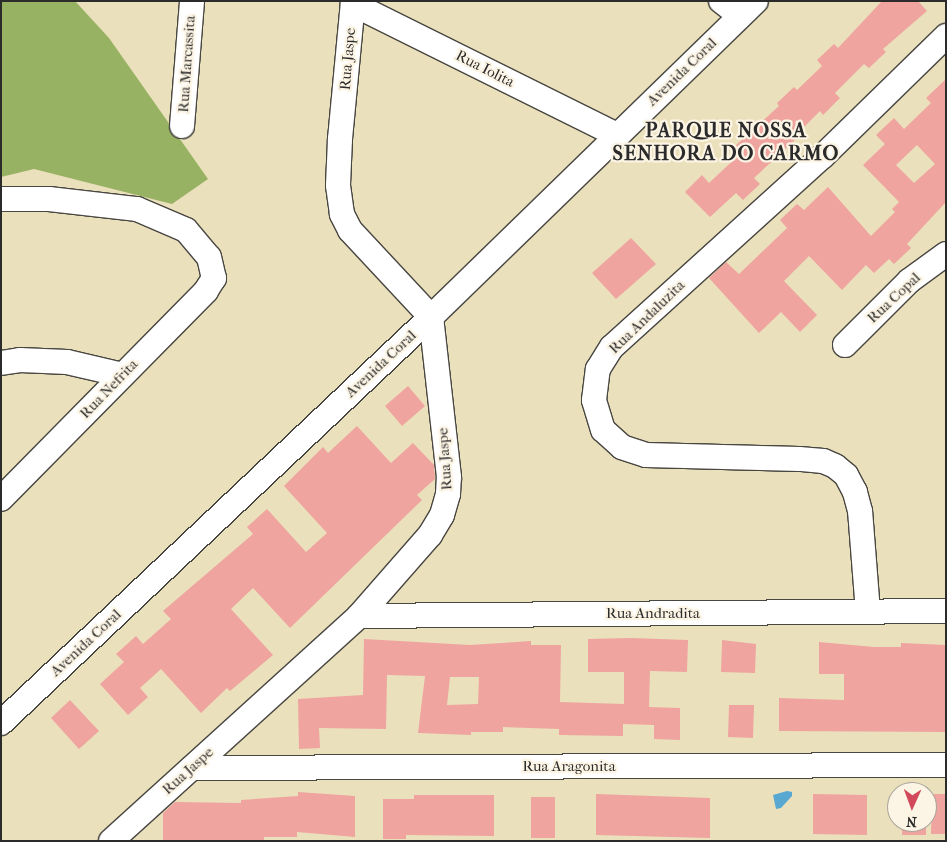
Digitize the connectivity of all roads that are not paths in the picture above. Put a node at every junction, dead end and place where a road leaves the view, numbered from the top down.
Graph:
1 (192, 1) edge
2 (721, 1) edge
3 (353, 2) edge
4 (748, 8) edge
5 (946, 36) edge
6 (182, 126) dead end
7 (617, 135) junction
8 (1, 199) edge
9 (946, 254) edge
10 (431, 317) junction
11 (845, 345) dead end
12 (1, 363) edge
13 (123, 375) junction
14 (1, 499) edge
15 (868, 612) junction
16 (946, 612) edge
17 (359, 616) junction
18 (1, 723) edge
19 (946, 766) edge
20 (192, 768) junction
21 (111, 841) edge

1 - 6 street, Rua Marcassita
2 - 4 street
3 - 7 street, Rua Iolita
3 - 10 street, Rua Jaspe
4 - 7 street, Avenida Coral
5 - 15 street, Rua Andaluzita
7 - 10 street, Avenida Coral
8 - 13 street, Rua Nefrita
9 - 11 street, Rua Copal
10 - 17 street, Rua Jaspe
10 - 18 street, Avenida Coral
12 - 13 street
13 - 14 street, Rua Nefrita
15 - 16 street, Rua Andradita
15 - 17 street, Rua Andradita
17 - 20 street, Rua Jaspe
19 - 20 street, Rua Aragonita
20 - 21 street, Rua Jaspe

